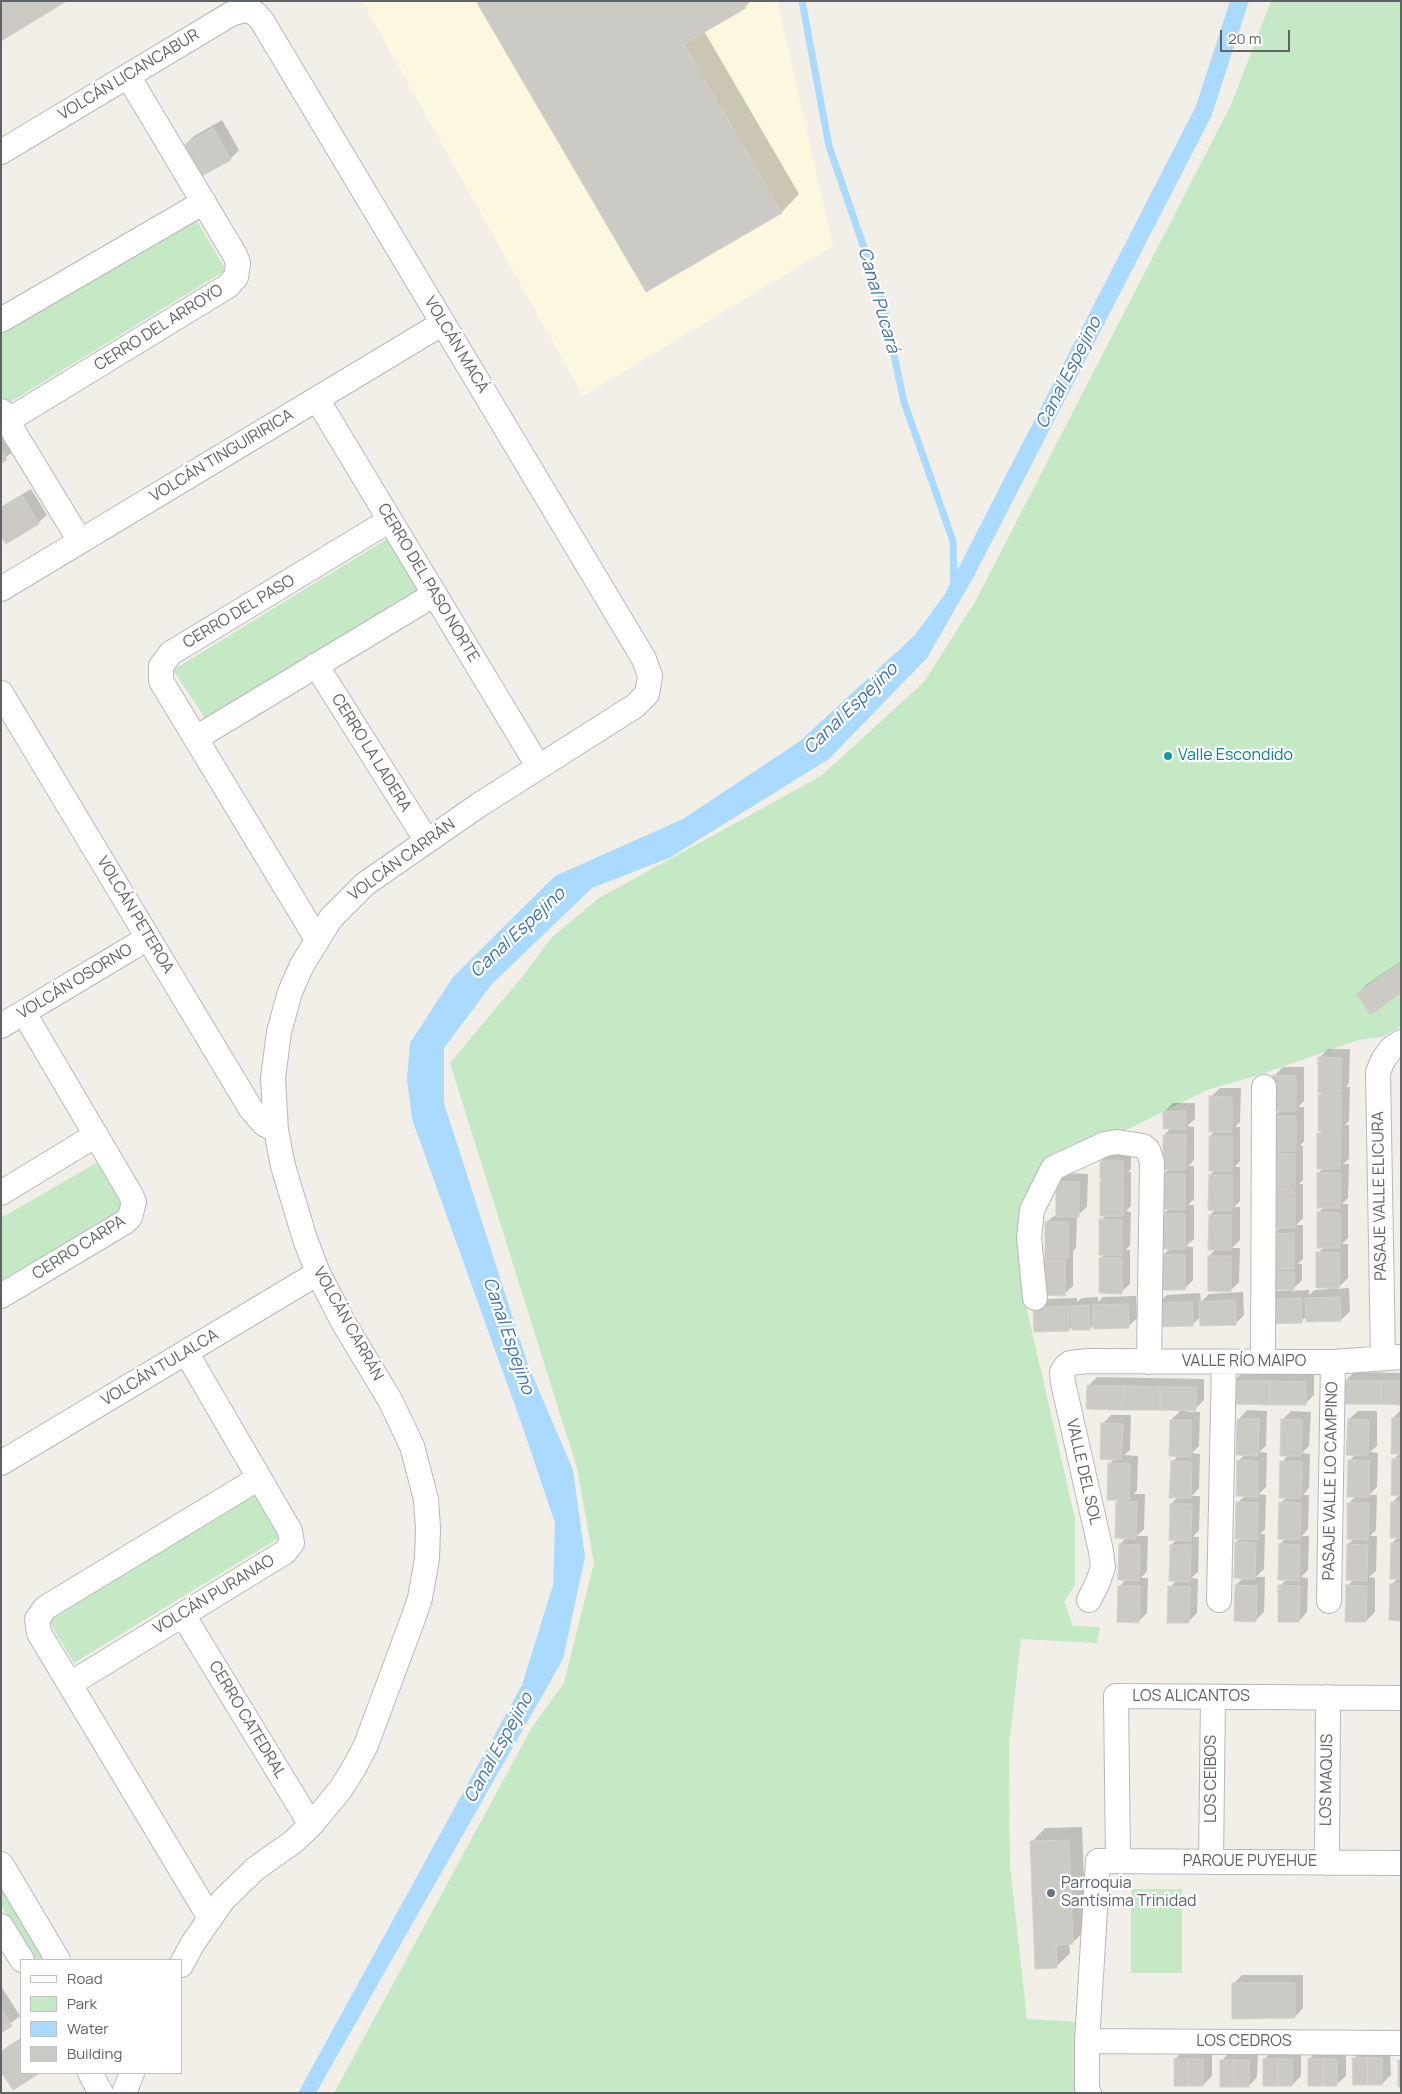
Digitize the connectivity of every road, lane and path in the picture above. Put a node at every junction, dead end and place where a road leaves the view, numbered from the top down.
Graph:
1 (252, 6) edge
2 (128, 76) junction
3 (1, 152) edge
4 (204, 202) junction
5 (1, 320) edge
6 (442, 323) junction
7 (317, 399) junction
8 (4, 416) edge
9 (390, 520) junction
10 (80, 541) junction
11 (1, 588) edge
12 (435, 594) junction
13 (316, 666) junction
14 (650, 685) joint
15 (1, 693) edge
16 (196, 738) junction
17 (538, 766) junction
18 (427, 841) junction
19 (148, 938) junction
20 (317, 939) junction
21 (24, 1013) junction
22 (1, 1026) edge
23 (1401, 1042) edge
24 (1264, 1087) dead end
25 (276, 1130) junction
26 (96, 1135) junction
27 (1, 1193) edge
28 (318, 1273) junction
29 (1, 1296) edge
30 (1035, 1298) dead end
31 (186, 1352) junction
32 (1392, 1358) edge
33 (1088, 1361) joint
34 (1149, 1362) junction
35 (1224, 1362) junction
36 (1263, 1362) junction
37 (1333, 1362) junction
38 (1, 1462) edge
39 (259, 1478) junction
40 (1089, 1600) dead end
41 (1219, 1600) dead end
42 (1329, 1601) dead end
43 (183, 1615) junction
44 (70, 1684) junction
45 (1213, 1697) junction
46 (1328, 1697) junction
47 (1401, 1698) edge
48 (311, 1825) junction
49 (1108, 1861) junction
50 (1212, 1862) junction
51 (1326, 1863) junction
52 (1401, 1863) edge
53 (1, 1864) edge
54 (9, 1896) edge
55 (210, 1918) junction
56 (1, 1926) edge
57 (21, 1959) edge
58 (57, 1959) edge
59 (182, 1963) edge
60 (1087, 2041) junction
61 (1401, 2043) edge
62 (91, 2074) edge
63 (102, 2093) edge
64 (1089, 2093) edge

1 - 2 street, VOLCÁN LICANCABUR
1 - 6 street, VOLCÁN MACÁ
2 - 3 street, VOLCÁN LICANCABUR
2 - 4 street, CERRO DEL ARROYO
4 - 5 street
4 - 8 street, CERRO DEL ARROYO
6 - 7 street, VOLCÁN TINGUIRIRICA
6 - 14 street, VOLCÁN MACÁ
7 - 9 street, CERRO DEL PASO NORTE
7 - 10 street, VOLCÁN TINGUIRIRICA
8 - 10 street, CERRO DEL ARROYO
9 - 12 street, CERRO DEL PASO NORTE
9 - 16 street, CERRO DEL PASO
10 - 11 street, VOLCÁN TINGUIRIRICA
12 - 13 street
12 - 17 street, CERRO DEL PASO NORTE
13 - 16 street
13 - 18 street, CERRO LA LADERA
14 - 17 street, VOLCÁN CARRÁN
15 - 19 street, VOLCÁN PETEROA
16 - 20 street, CERRO DEL PASO
17 - 18 street, VOLCÁN CARRÁN
18 - 20 street, VOLCÁN CARRÁN
19 - 21 street, VOLCÁN OSORNO
19 - 25 street, VOLCÁN PETEROA
20 - 25 street, VOLCÁN CARRÁN
21 - 22 street, VOLCÁN OSORNO
21 - 26 street, CERRO CARPA
23 - 32 street, PASAJE VALLE ELICURA
24 - 36 street
25 - 28 street, VOLCÁN CARRÁN
26 - 27 street
26 - 29 street, CERRO CARPA
28 - 31 street, VOLCÁN TULALCA
28 - 48 street, VOLCÁN CARRÁN
30 - 34 street
31 - 38 street, VOLCÁN TULALCA
31 - 39 street, VOLCÁN PURANAO
32 - 37 street, VALLE RÍO MAIPO
33 - 34 street, VALLE RÍO MAIPO
33 - 40 street, VALLE DEL SOL
34 - 35 street, VALLE RÍO MAIPO
35 - 36 street, VALLE RÍO MAIPO
35 - 41 street
36 - 37 street, VALLE RÍO MAIPO
37 - 42 street, PASAJE VALLE LO CAMPINO
39 - 43 street, VOLCÁN PURANAO
39 - 44 street
43 - 44 street, VOLCÁN PURANAO
43 - 48 street, CERRO CATEDRAL
44 - 55 street
45 - 46 street, LOS ALICANTOS
45 - 49 street, LOS ALICANTOS
45 - 50 street, LOS CEIBOS
46 - 47 street, LOS ALICANTOS
46 - 51 street, LOS MAQUIS
48 - 55 street, VOLCÁN CARRÁN
49 - 50 street, PARQUE PUYEHUE
49 - 60 street
50 - 51 street, PARQUE PUYEHUE
51 - 52 street, PARQUE PUYEHUE
53 - 54 street
54 - 58 street
55 - 59 street, VOLCÁN CARRÁN
56 - 57 street
60 - 61 street, LOS CEDROS
60 - 64 street
62 - 63 street

